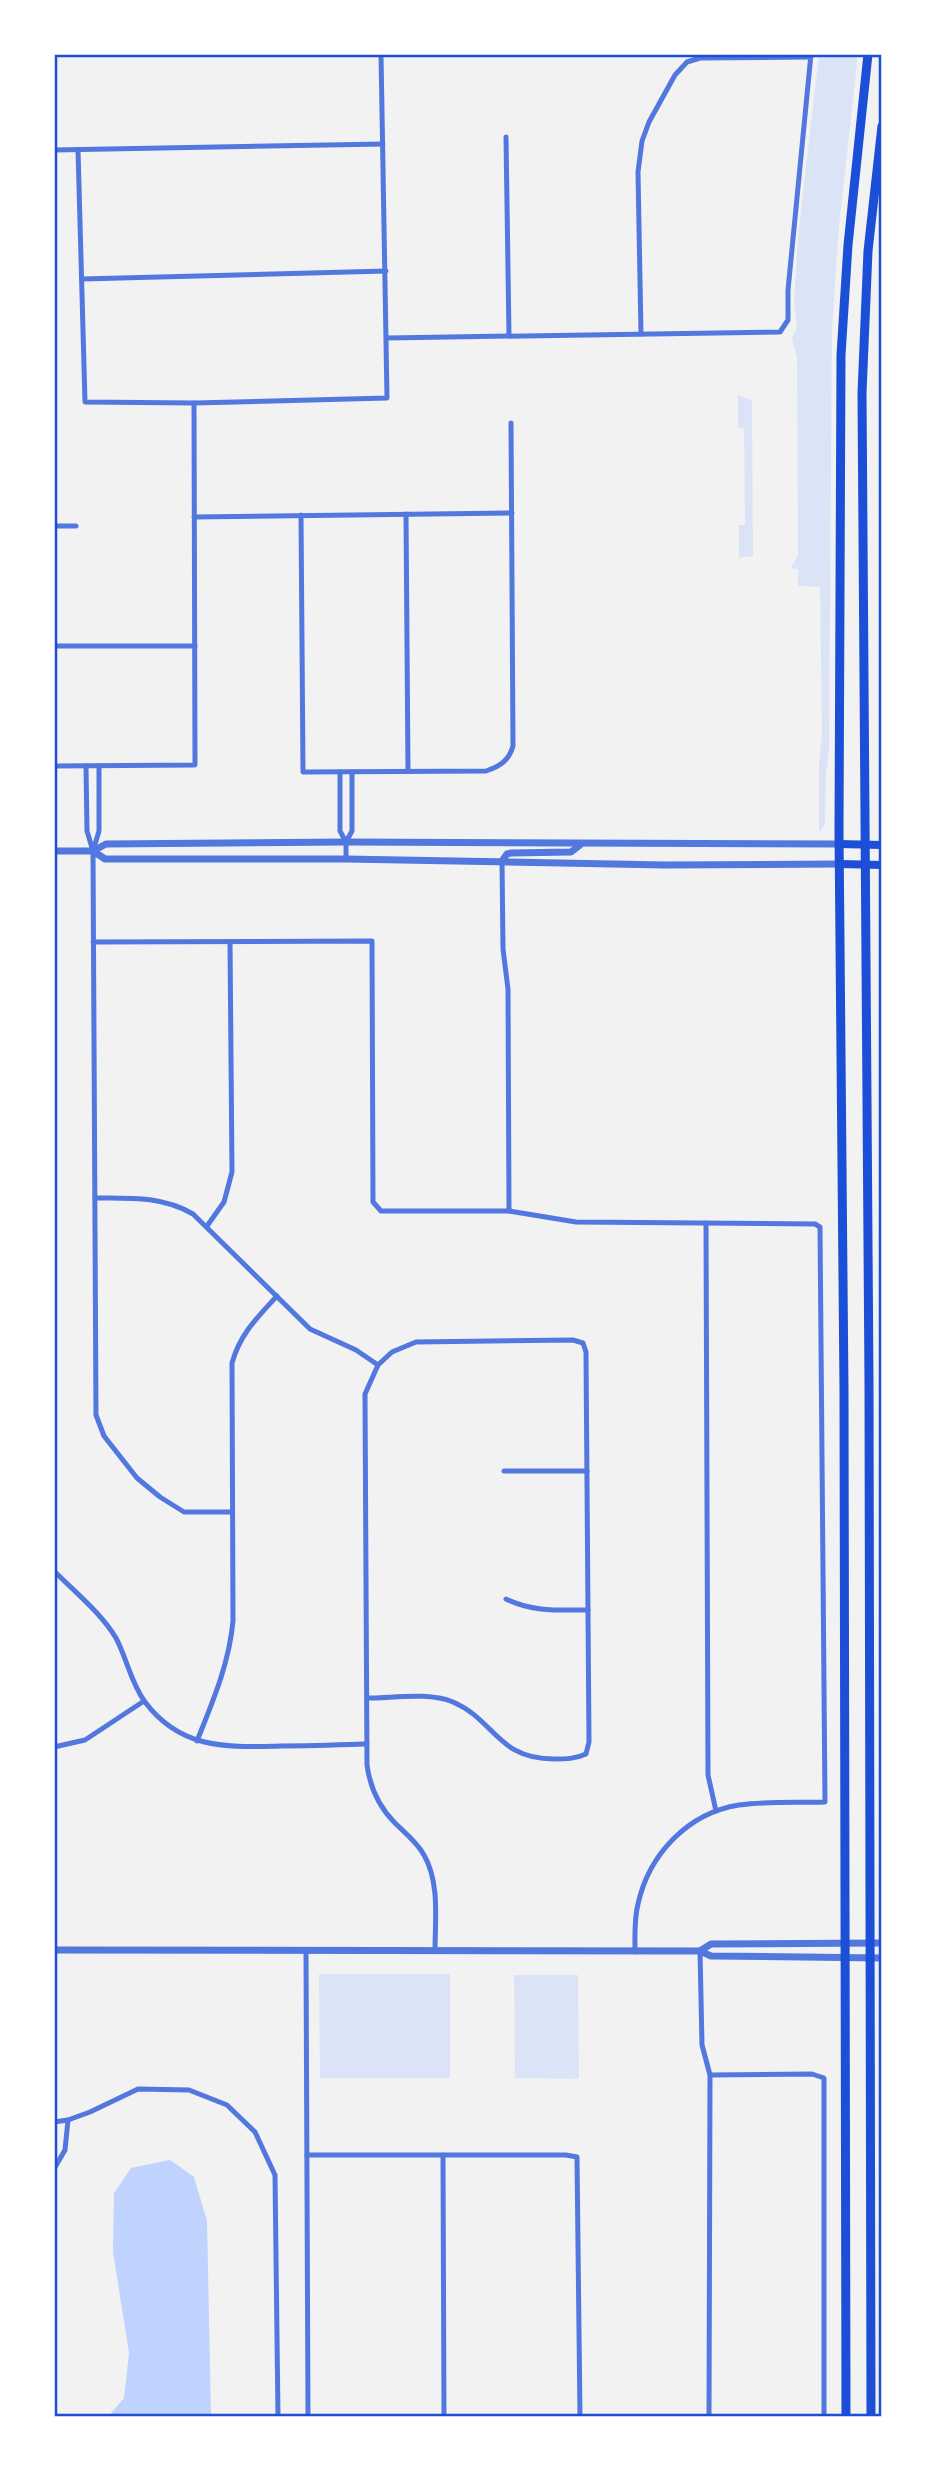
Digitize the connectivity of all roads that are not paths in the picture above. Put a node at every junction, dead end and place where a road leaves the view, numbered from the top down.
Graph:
1 (381, 54) edge
2 (867, 54) edge
3 (811, 56) edge
4 (882, 126) edge
5 (506, 137) dead end
6 (383, 144) junction
7 (54, 150) edge
8 (78, 150) junction
9 (386, 271) junction
10 (82, 279) junction
11 (641, 334) junction
12 (509, 337) junction
13 (387, 338) junction
14 (194, 403) junction
15 (512, 423) dead end
16 (512, 513) junction
17 (406, 514) junction
18 (301, 515) junction
19 (194, 517) junction
20 (54, 526) edge
21 (76, 526) dead end
22 (54, 646) edge
23 (195, 646) junction
24 (54, 766) edge
25 (86, 766) junction
26 (99, 766) junction
27 (408, 771) junction
28 (340, 772) junction
29 (352, 772) junction
30 (346, 842) junction
31 (580, 844) junction
32 (839, 844) junction
33 (865, 845) junction
34 (882, 845) edge
35 (54, 851) edge
36 (93, 851) junction
37 (346, 859) junction
38 (502, 862) junction
39 (840, 864) junction
40 (865, 865) junction
41 (882, 865) edge
42 (93, 942) junction
43 (230, 942) junction
44 (95, 1198) junction
45 (509, 1211) junction
46 (706, 1223) junction
47 (207, 1226) junction
48 (277, 1296) junction
49 (377, 1365) junction
50 (504, 1471) dead end
51 (587, 1471) junction
52 (232, 1512) junction
53 (55, 1574) edge
54 (506, 1599) dead end
55 (588, 1610) junction
56 (367, 1698) junction
57 (144, 1701) junction
58 (197, 1741) junction
59 (367, 1744) junction
60 (54, 1747) edge
61 (716, 1811) junction
62 (844, 1941) junction
63 (869, 1942) junction
64 (882, 1942) edge
65 (54, 1950) edge
66 (306, 1951) junction
67 (700, 1951) junction
68 (435, 1952) junction
69 (635, 1952) junction
70 (844, 1957) junction
71 (870, 1958) junction
72 (882, 1958) edge
73 (710, 2075) junction
74 (68, 2120) junction
75 (54, 2122) edge
76 (307, 2155) junction
77 (443, 2155) junction
78 (54, 2169) edge
79 (278, 2417) edge
80 (308, 2417) edge
81 (444, 2417) edge
82 (580, 2417) edge
83 (709, 2417) edge
84 (824, 2417) edge
85 (846, 2417) edge
86 (871, 2417) edge

1 - 6 street
2 - 32 main road
3 - 11 street
3 - 11 street
4 - 33 main road
5 - 12 street
6 - 8 street
6 - 9 street
7 - 8 street
8 - 10 street
9 - 10 street
9 - 13 street
10 - 14 street
11 - 12 street
12 - 13 street
13 - 14 street
14 - 19 street
15 - 16 street
16 - 17 street
16 - 27 street
17 - 18 street
17 - 27 street
18 - 19 street
18 - 28 street
19 - 23 street
20 - 21 street
22 - 23 street
23 - 26 street
24 - 25 street
25 - 26 street
25 - 36 street
26 - 36 street
27 - 29 street
28 - 29 street
28 - 30 street
29 - 30 street
30 - 31 street
30 - 36 street
30 - 37 street
31 - 32 street
31 - 38 street
32 - 33 main road
32 - 39 main road
33 - 34 main road
33 - 40 main road
35 - 36 street
36 - 37 street
36 - 42 street
37 - 38 street
38 - 39 street
38 - 45 street
39 - 40 main road
39 - 62 main road
40 - 41 main road
40 - 63 main road
42 - 43 street
42 - 44 street
43 - 45 street
43 - 47 street
44 - 47 street
44 - 52 street
45 - 46 street
46 - 61 street
46 - 61 street
47 - 48 street
48 - 49 street
48 - 52 street
49 - 51 street
49 - 56 street
50 - 51 street
51 - 55 street
52 - 58 street
53 - 57 street
54 - 55 street
55 - 56 street
56 - 59 street
57 - 58 street
57 - 60 street
58 - 59 street
59 - 68 street
61 - 69 street
62 - 63 street
62 - 67 street
62 - 70 main road
63 - 64 street
63 - 71 main road
65 - 66 street
66 - 68 street
66 - 76 street
67 - 69 street
67 - 70 street
67 - 73 street
68 - 69 street
70 - 71 street
70 - 85 main road
71 - 72 street
71 - 86 main road
73 - 83 street
73 - 84 street
74 - 75 street
74 - 78 street
74 - 79 street
76 - 77 street
76 - 80 street
77 - 81 street
77 - 82 street

